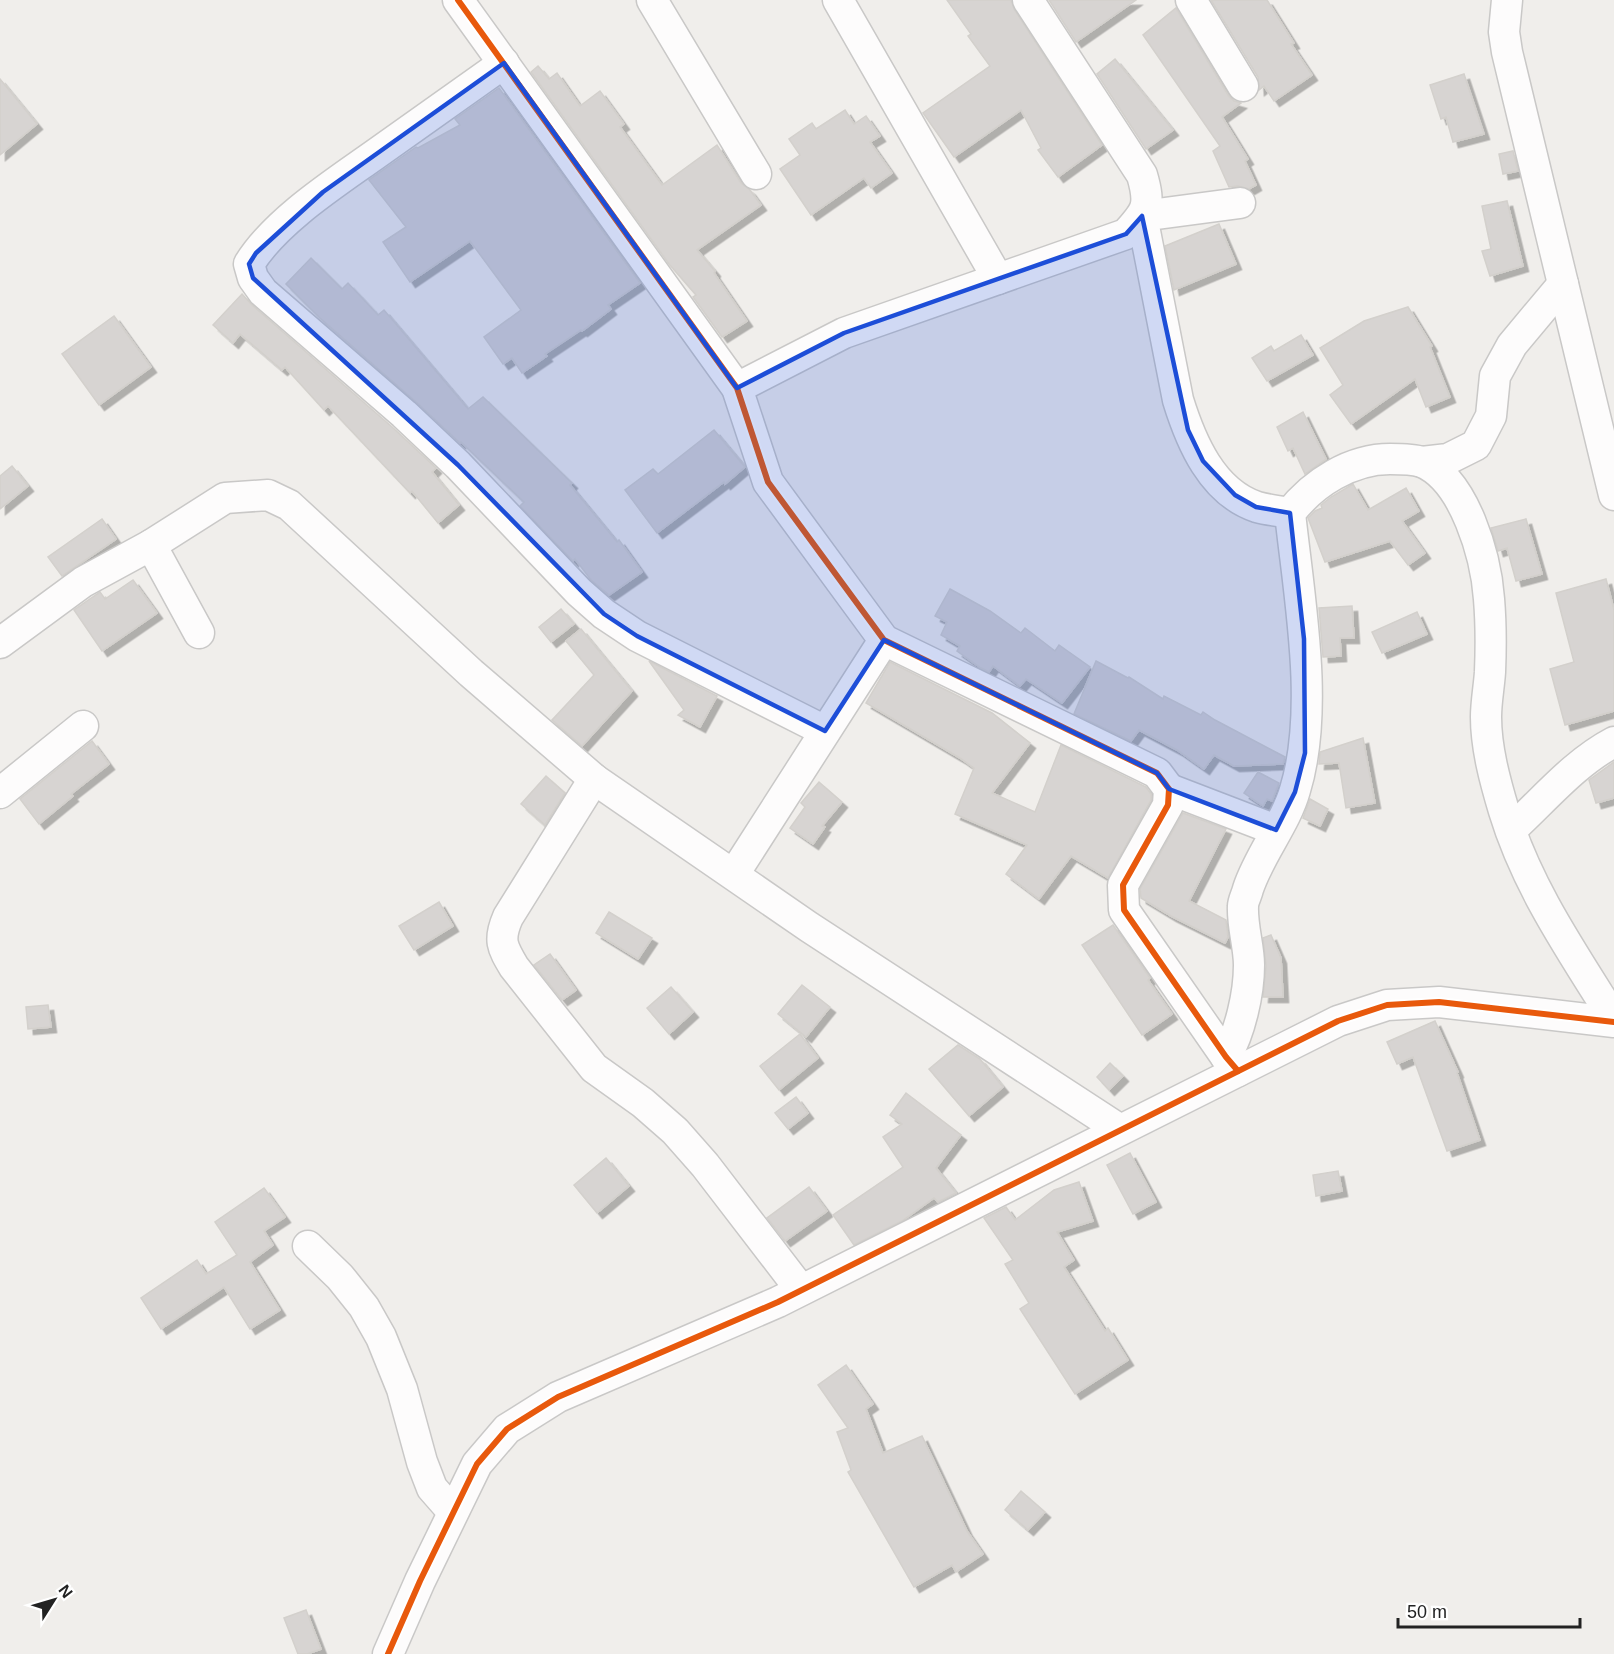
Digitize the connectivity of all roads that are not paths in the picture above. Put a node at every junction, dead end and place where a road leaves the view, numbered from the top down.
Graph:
1 (458, 0) edge
2 (652, 0) edge
3 (838, 0) edge
4 (1028, 0) edge
5 (1191, 0) edge
6 (1506, 0) edge
7 (504, 63) junction
8 (1243, 86) dead end
9 (756, 174) dead end
10 (1240, 203) dead end
11 (1142, 216) junction
12 (998, 279) junction
13 (1563, 284) junction
14 (737, 388) junction
15 (1422, 462) junction
16 (1614, 495) edge
17 (1290, 513) junction
18 (151, 545) junction
19 (4, 633) edge
20 (199, 633) dead end
21 (884, 640) junction
22 (83, 726) dead end
23 (825, 731) junction
24 (1614, 742) edge
25 (594, 780) junction
26 (1169, 789) junction
27 (0, 793) edge
28 (1276, 830) junction
29 (1511, 830) junction
30 (734, 874) junction
31 (1614, 1020) edge
32 (1232, 1064) junction
33 (1119, 1129) junction
34 (308, 1246) dead end
35 (801, 1290) junction
36 (453, 1512) junction
37 (388, 1654) edge

1 - 7 street
2 - 9 street
3 - 12 street
4 - 11 street
5 - 8 street
6 - 13 street
7 - 14 street
7 - 23 street
10 - 11 street
11 - 12 street
11 - 17 street
12 - 14 street
13 - 15 street
13 - 16 street
14 - 21 street
15 - 17 street
15 - 29 street
17 - 28 street
18 - 19 street
18 - 20 street
18 - 25 street
21 - 23 street
21 - 26 street
22 - 27 street
23 - 30 street
24 - 29 street
25 - 30 street
25 - 35 street
26 - 28 street
26 - 32 street
28 - 32 street
29 - 31 street
30 - 33 street
31 - 32 street
32 - 33 street
33 - 35 street
34 - 36 street
35 - 36 street
36 - 37 street

